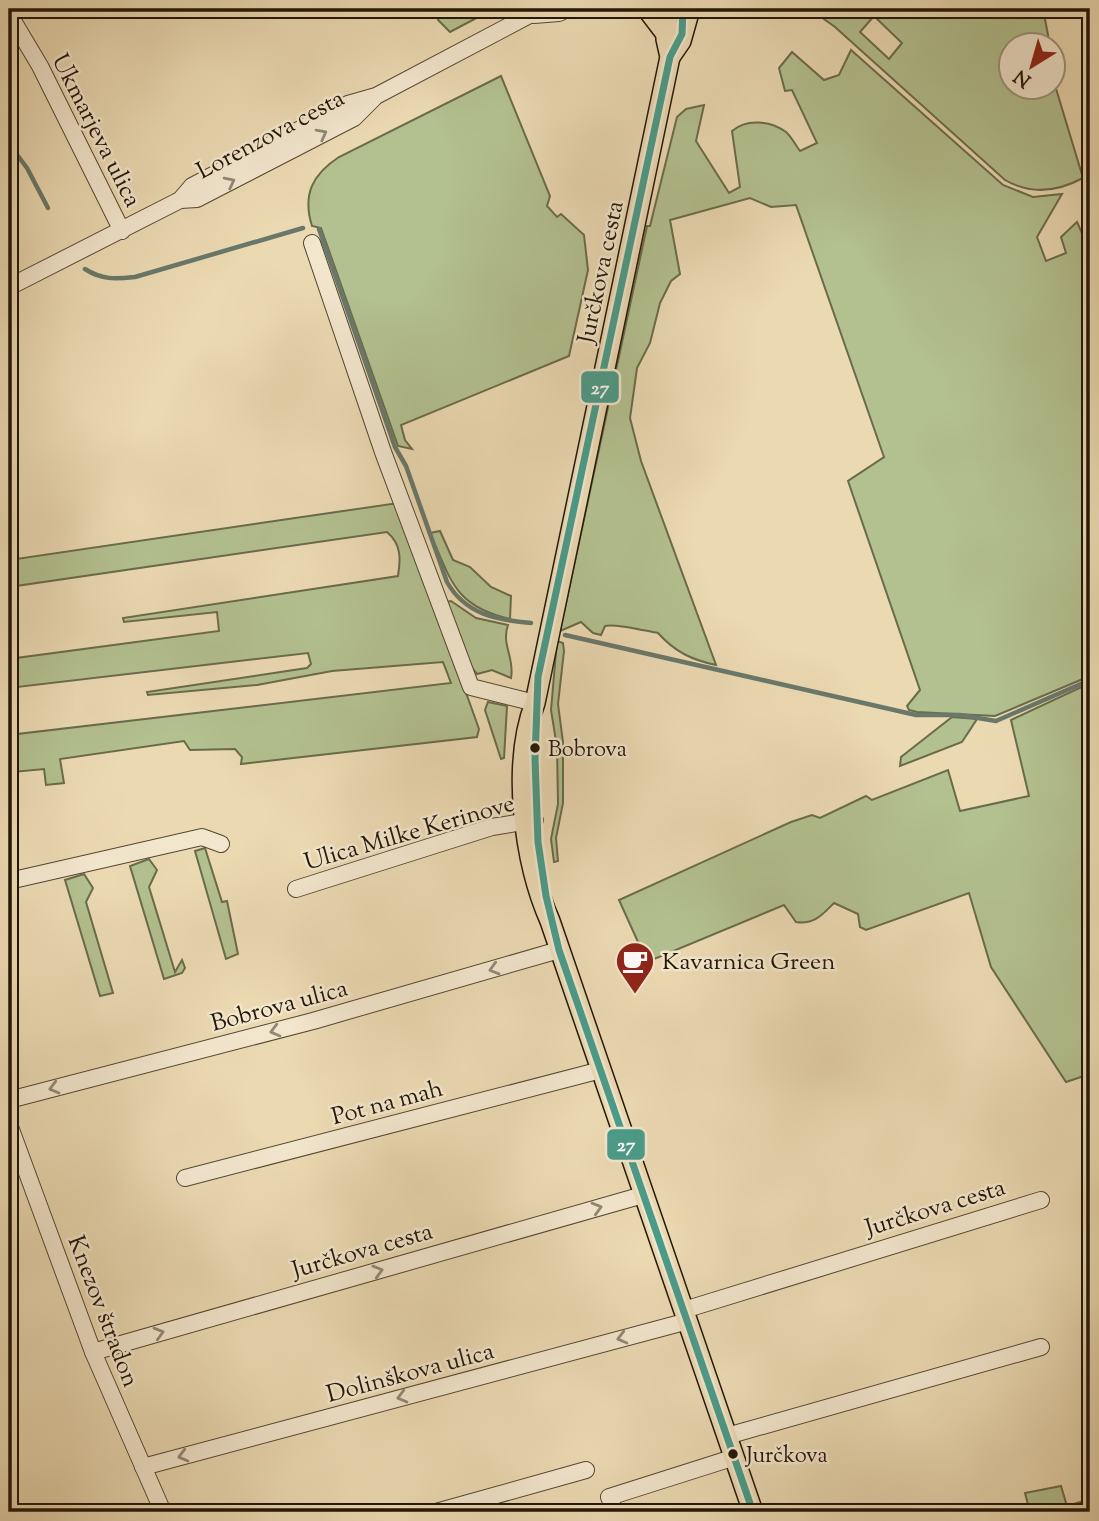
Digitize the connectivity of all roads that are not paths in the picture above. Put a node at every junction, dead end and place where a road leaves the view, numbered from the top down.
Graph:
1 (567, 9) edge
2 (647, 9) edge
3 (538, 11) edge
4 (682, 11) edge
5 (9, 14) edge
6 (666, 34) junction
7 (670, 57) junction
8 (122, 230) junction
9 (312, 243) dead end
10 (9, 287) edge
11 (534, 703) junction
12 (531, 820) junction
13 (221, 844) dead end
14 (9, 881) edge
15 (296, 889) dead end
16 (559, 950) junction
17 (601, 1070) junction
18 (9, 1100) edge
19 (9, 1124) edge
20 (185, 1178) dead end
21 (643, 1195) junction
22 (1041, 1200) dead end
23 (686, 1316) junction
24 (1041, 1347) dead end
25 (93, 1352) junction
26 (727, 1436) junction
27 (734, 1457) junction
28 (143, 1467) junction
29 (586, 1470) dead end
30 (163, 1512) edge
31 (436, 1512) edge
32 (615, 1512) edge
33 (753, 1512) edge

1 - 3 street, Lorenzova cesta
2 - 6 main road, Jurčkova cesta
3 - 8 street, Lorenzova cesta
4 - 6 main road, Jurčkova cesta
4 - 7 main road, Jurčkova cesta
5 - 8 street, Ukmarjeva ulica
6 - 7 main road, Jurčkova cesta
7 - 11 main road, Jurčkova cesta
8 - 10 street, Lorenzova cesta
9 - 11 street
11 - 12 main road, Jurčkova cesta
12 - 15 street, Ulica Milke Kerinove
12 - 16 main road, Jurčkova cesta
13 - 14 street
16 - 17 main road, Jurčkova cesta
16 -> 18 street, Bobrova ulica
17 - 20 street, Pot na mah
17 - 21 main road, Jurčkova cesta
19 - 25 street, Knezov štradon
21 - 23 main road, Jurčkova cesta
25 -> 21 street, Jurčkova cesta
22 - 23 street, Jurčkova cesta
23 - 26 main road, Jurčkova cesta
23 -> 28 street, Dolinškova ulica
24 - 26 street
25 - 28 street, Knezov štradon
26 - 27 main road, Jurčkova cesta
27 - 32 street
27 - 33 main road, Jurčkova cesta
28 - 30 street, Knezov štradon
29 - 31 street

